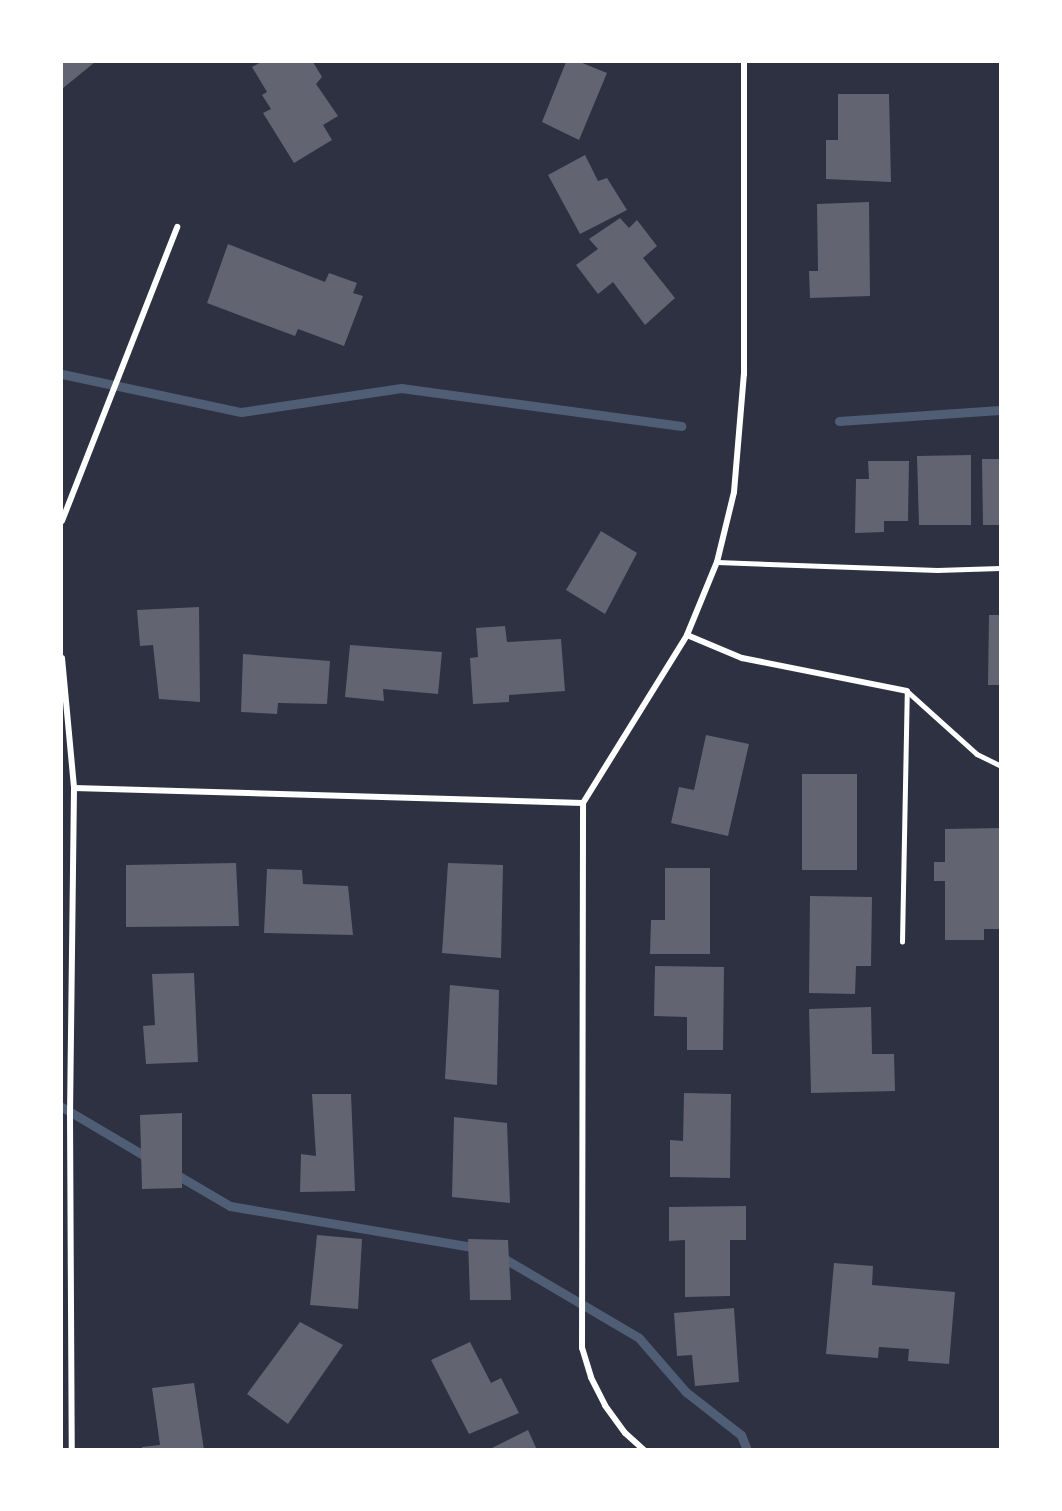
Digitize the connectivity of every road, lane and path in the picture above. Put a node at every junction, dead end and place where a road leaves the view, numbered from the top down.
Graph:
1 (744, 62) edge
2 (177, 227) dead end
3 (62, 521) edge
4 (717, 562) junction
5 (1000, 568) edge
6 (687, 635) junction
7 (62, 658) edge
8 (907, 692) junction
9 (1000, 765) edge
10 (74, 788) junction
11 (583, 803) junction
12 (902, 942) dead end
13 (72, 1449) edge
14 (644, 1449) edge

1 - 4 street
2 - 3 street
4 - 5 lane
4 - 6 street
6 - 8 street
6 - 11 street
7 - 10 street
8 - 9 lane
8 - 12 lane
10 - 11 street
10 - 13 street
11 - 14 street

